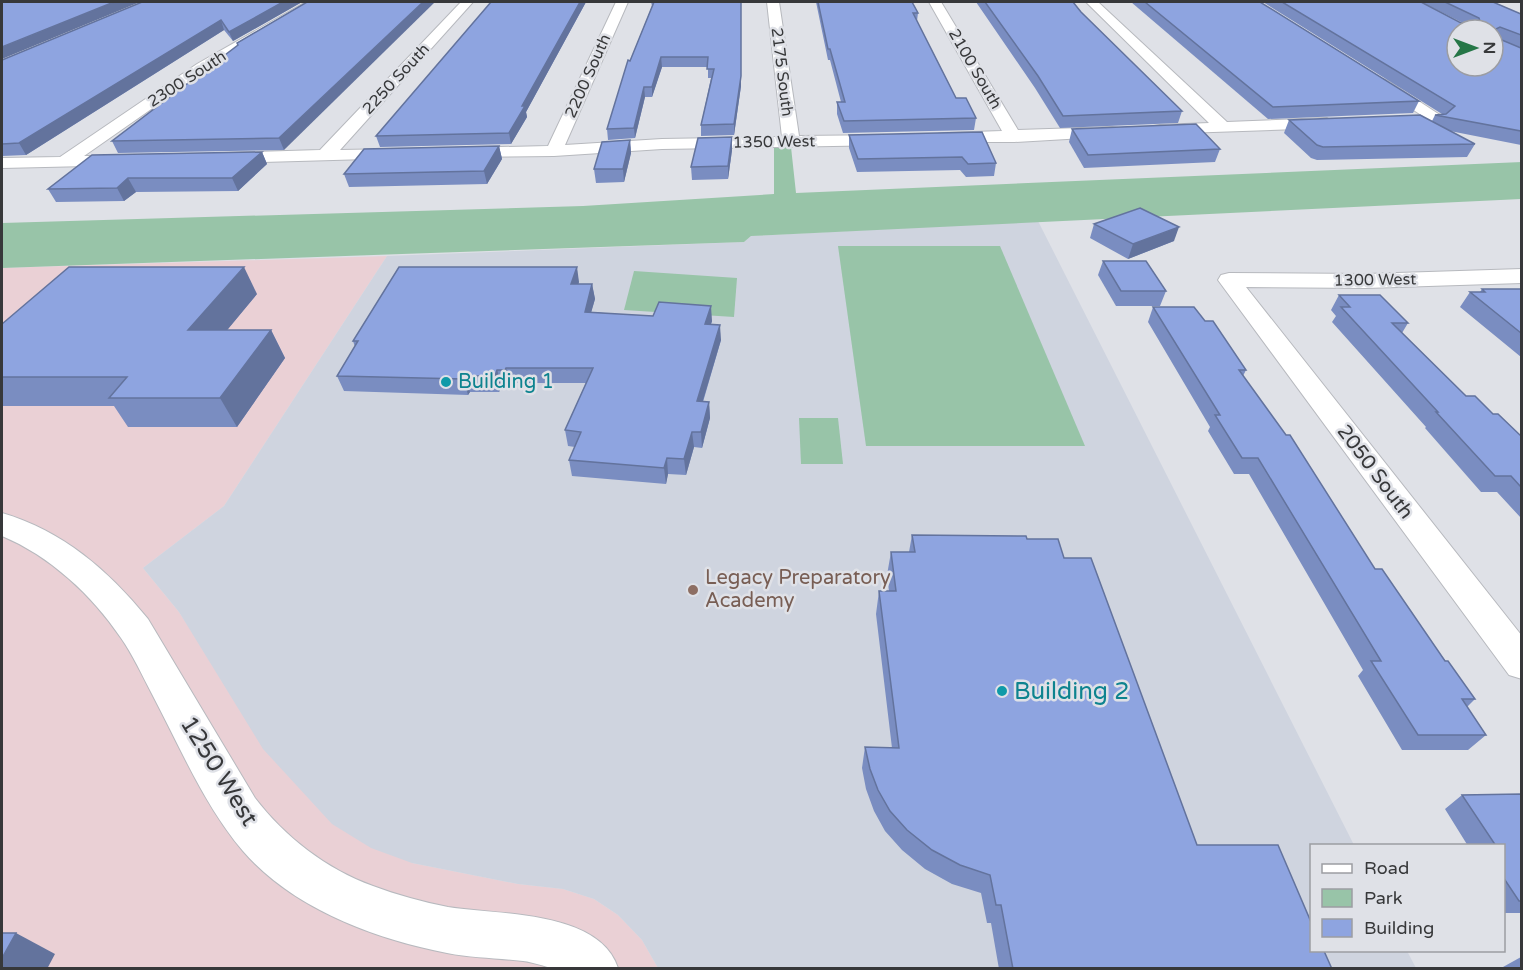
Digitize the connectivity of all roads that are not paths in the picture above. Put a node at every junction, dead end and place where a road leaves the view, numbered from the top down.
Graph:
1 (314, 2) edge
2 (467, 2) edge
3 (622, 2) edge
4 (773, 2) edge
5 (935, 2) edge
6 (1092, 2) edge
7 (1370, 76) edge
8 (1403, 120) edge
9 (1343, 123) edge
10 (1223, 127) junction
11 (1014, 137) junction
12 (908, 139) edge
13 (932, 139) edge
14 (791, 142) junction
15 (554, 151) junction
16 (440, 153) edge
17 (417, 154) edge
18 (325, 156) junction
19 (207, 159) edge
20 (147, 160) edge
21 (64, 162) junction
22 (2, 164) edge
23 (1521, 276) edge
24 (1229, 280) joint
25 (2, 524) edge
26 (1521, 664) edge
27 (594, 969) edge

1 - 21 street, 2300 South
2 - 18 street, 2250 South
3 - 15 street, 2200 South
4 - 14 street, 2175 South
5 - 11 street, 2100 South
6 - 10 street
7 - 8 street
9 - 10 street
10 - 11 street
11 - 13 street
12 - 14 street, 1350 West
14 - 15 street, 1350 West
15 - 16 street, 1350 West
17 - 18 street
18 - 19 street
20 - 21 street
21 - 22 street
23 - 24 street, 1300 West
24 - 26 street, 2050 South
25 - 27 street, 1250 West

